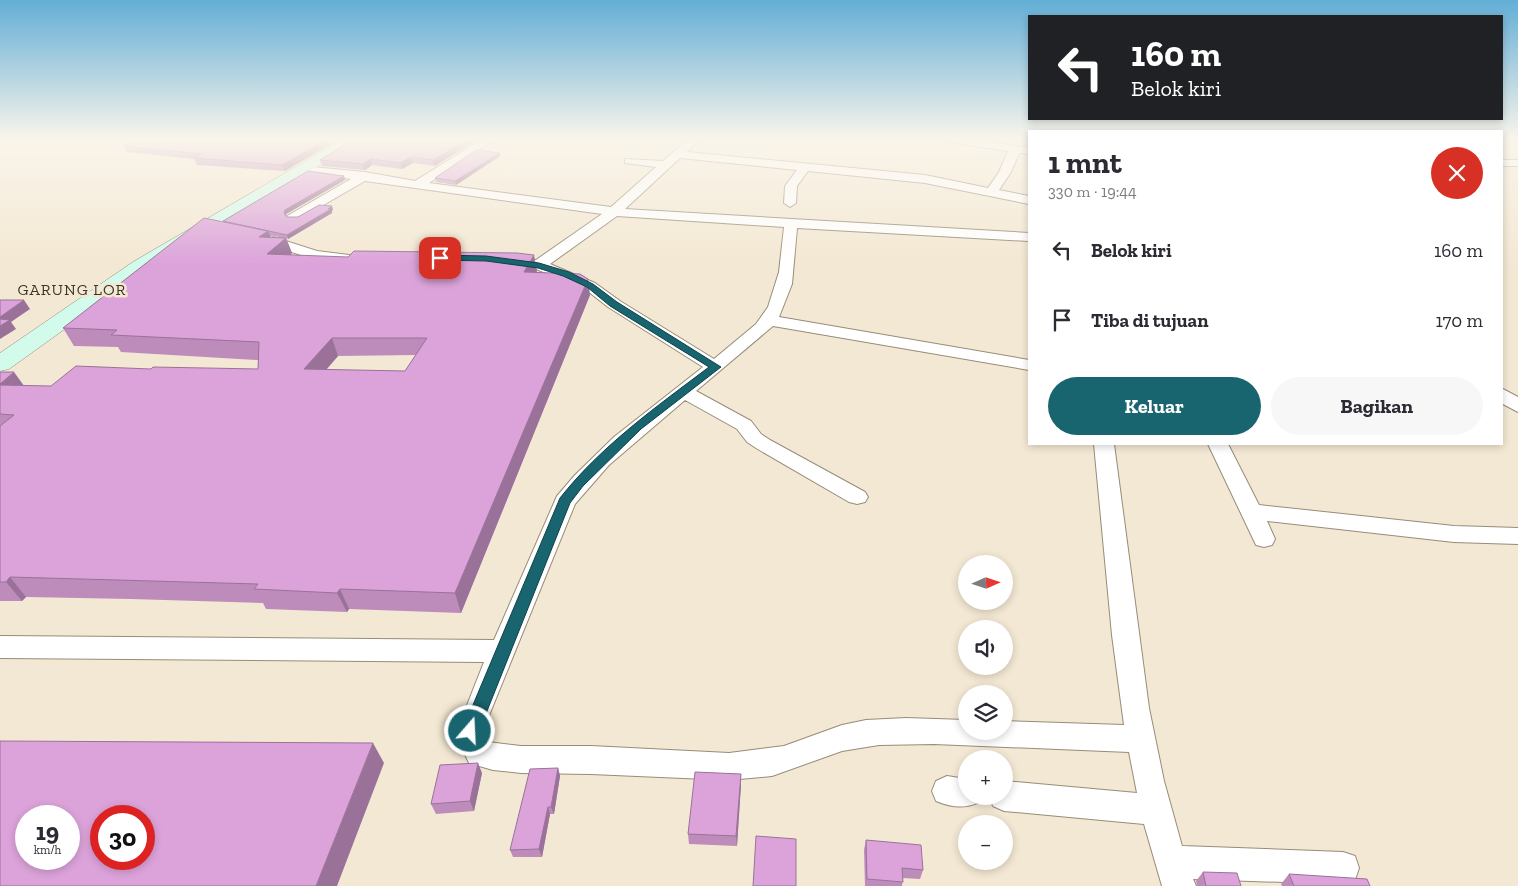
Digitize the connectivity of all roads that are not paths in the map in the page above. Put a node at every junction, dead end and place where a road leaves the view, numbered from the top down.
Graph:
1 (285, 181) edge
2 (356, 181) edge
3 (400, 181) edge
4 (422, 181) edge
5 (649, 181) edge
6 (794, 181) edge
7 (937, 181) edge
8 (998, 181) edge
9 (418, 184) junction
10 (991, 192) junction
11 (1028, 200) edge
12 (615, 211) junction
13 (790, 213) junction
14 (294, 216) edge
15 (665, 216) junction
16 (206, 227) junction
17 (655, 229) dead end
18 (234, 231) edge
19 (251, 235) edge
20 (1028, 237) edge
21 (367, 259) edge
22 (494, 260) edge
23 (539, 265) junction
24 (769, 320) junction
25 (0, 364) edge
26 (1028, 365) edge
27 (716, 367) junction
28 (683, 392) junction
29 (1503, 395) edge
30 (1518, 406) edge
31 (1104, 445) edge
32 (1218, 445) edge
33 (857, 497) dead end
34 (1251, 512) junction
35 (1518, 536) edge
36 (1264, 539) dead end
37 (0, 647) edge
38 (503, 651) junction
39 (1141, 739) junction
40 (1013, 797) edge
41 (1157, 810) junction
42 (1343, 868) dead end
43 (1175, 874) edge

1 - 16 main road
2 - 14 street
3 - 9 street
4 - 9 street
5 - 12 street
6 - 13 street
7 - 10 street
8 - 10 street
9 - 12 street
10 - 11 street
12 - 15 street
12 - 23 street
13 - 15 street
13 - 20 street
13 - 24 street
15 - 17 street
16 - 18 street
16 - 25 main road
19 - 21 street
22 - 23 street
23 - 27 street
24 - 26 street
24 - 27 street
27 - 28 street
28 - 33 street
28 - 38 street
29 - 30 street
31 - 39 street
32 - 34 street
34 - 35 street
34 - 36 street
37 - 38 street
38 - 39 street
39 - 41 street
40 - 41 street
41 - 43 street
42 - 43 street

